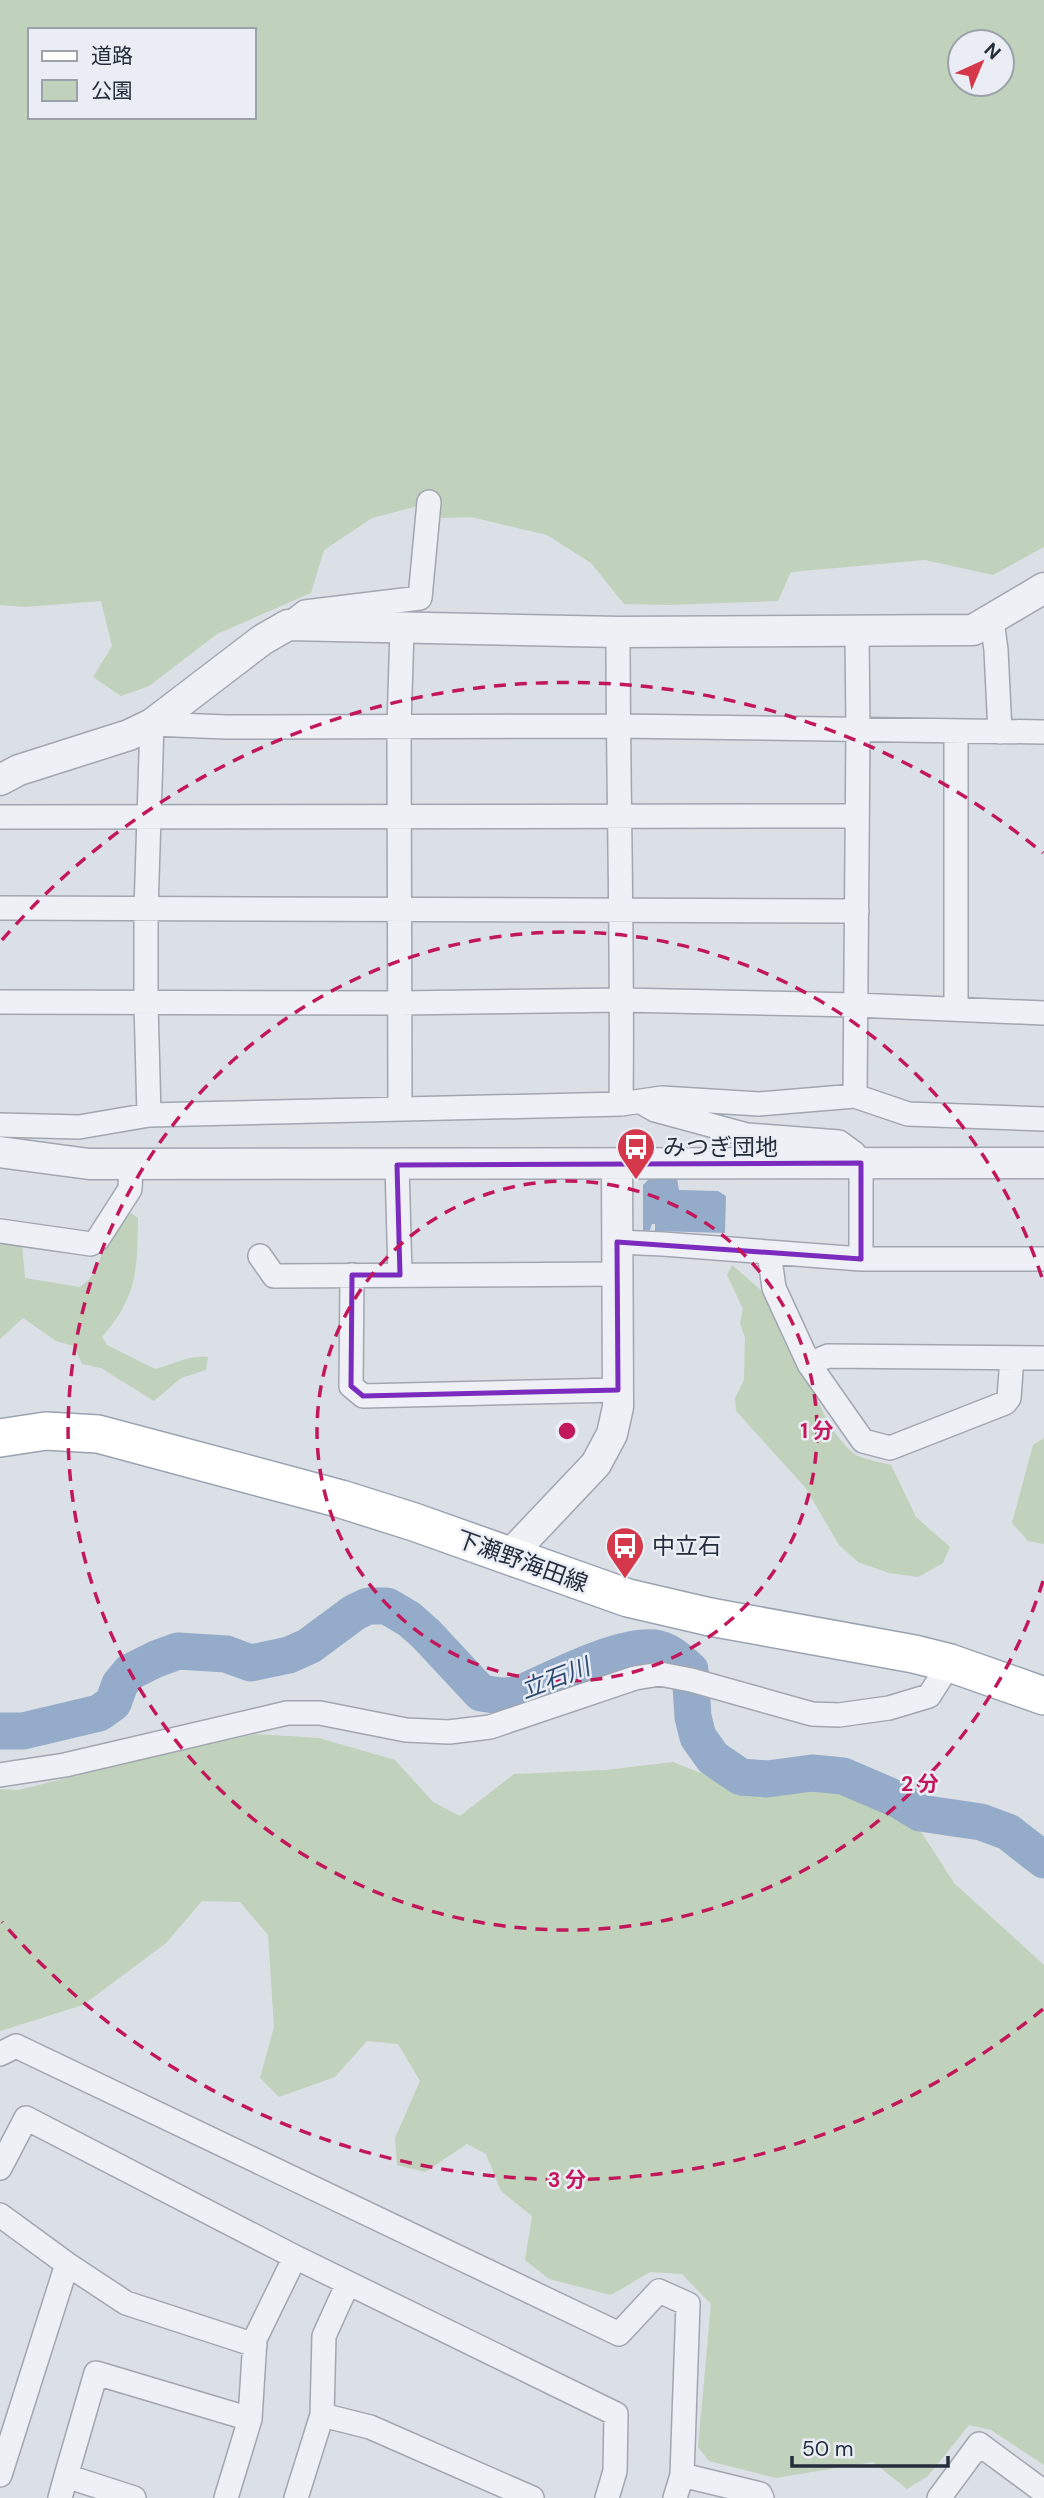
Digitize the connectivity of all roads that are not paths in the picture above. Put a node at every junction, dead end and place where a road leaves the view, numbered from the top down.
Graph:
1 (429, 502) dead end
2 (1044, 589) edge
3 (992, 620) junction
4 (288, 625) junction
5 (402, 629) junction
6 (618, 632) junction
7 (857, 632) junction
8 (152, 724) junction
9 (399, 726) junction
10 (618, 726) junction
11 (858, 730) junction
12 (956, 731) junction
13 (1000, 732) junction
14 (1044, 732) edge
15 (0, 780) edge
16 (857, 816) junction
17 (0, 817) edge
18 (399, 817) junction
19 (148, 818) junction
20 (618, 818) junction
21 (0, 908) edge
22 (146, 910) junction
23 (399, 910) junction
24 (622, 910) junction
25 (857, 911) junction
26 (622, 1000) junction
27 (0, 1002) edge
28 (146, 1003) junction
29 (399, 1003) junction
30 (856, 1005) junction
31 (956, 1008) junction
32 (1044, 1013) edge
33 (855, 1096) junction
34 (630, 1103) junction
35 (400, 1109) junction
36 (149, 1115) junction
37 (1044, 1119) edge
38 (0, 1125) edge
39 (0, 1152) edge
40 (861, 1163) junction
41 (1044, 1163) edge
42 (131, 1164) junction
43 (397, 1164) junction
44 (617, 1164) junction
45 (0, 1231) edge
46 (617, 1242) junction
47 (769, 1252) junction
48 (260, 1256) dead end
49 (861, 1259) junction
50 (1044, 1259) edge
51 (618, 1274) junction
52 (352, 1275) junction
53 (400, 1275) junction
54 (1012, 1358) junction
55 (1044, 1358) edge
56 (809, 1364) junction
57 (618, 1390) junction
58 (0, 1438) edge
59 (508, 1557) junction
60 (950, 1663) junction
61 (1044, 1696) edge
62 (0, 1775) edge
63 (0, 2054) edge
64 (0, 2168) edge
65 (0, 2214) edge
66 (295, 2257) junction
67 (67, 2264) junction
68 (348, 2283) junction
69 (255, 2345) junction
70 (322, 2414) junction
71 (250, 2419) junction
72 (0, 2475) edge
73 (682, 2475) junction
74 (66, 2476) junction
75 (1044, 2492) edge
76 (60, 2498) edge
77 (134, 2498) edge
78 (226, 2498) edge
79 (296, 2498) edge
80 (532, 2498) edge
81 (607, 2498) edge
82 (675, 2498) edge
83 (762, 2498) edge
84 (939, 2498) edge

1 - 4 street
2 - 3 street
3 - 7 street
3 - 13 street
4 - 5 street
4 - 8 street
5 - 6 street
5 - 9 street
6 - 7 street
6 - 10 street
7 - 11 street
8 - 9 street
8 - 15 street
8 - 19 street
9 - 10 street
9 - 18 street
10 - 11 street
10 - 20 street
11 - 12 street
11 - 16 street
12 - 13 street
12 - 31 street
13 - 14 street
16 - 20 street
16 - 25 street
17 - 19 street
18 - 19 street
18 - 20 street
18 - 23 street
19 - 22 street
20 - 24 street
21 - 22 street
22 - 23 street
22 - 28 street
23 - 24 street
23 - 29 street
24 - 25 street
24 - 26 street
25 - 30 street
26 - 29 street
26 - 30 street
26 - 34 street
27 - 28 street
28 - 29 street
28 - 36 street
29 - 35 street
30 - 31 street
30 - 33 street
31 - 32 street
33 - 34 street
33 - 37 street
34 - 35 street
34 - 40 street
35 - 36 street
36 - 38 street
39 - 42 street
40 - 41 street
40 - 44 street
40 - 49 street
42 - 43 street
42 - 45 street
43 - 44 street
43 - 53 street
44 - 46 street
46 - 47 street
46 - 51 street
47 - 49 street
47 - 56 street
48 - 52 street
49 - 50 street
51 - 53 street
51 - 57 street
52 - 53 street
52 - 57 street
54 - 55 street
54 - 56 street
54 - 56 street
57 - 59 street
58 - 59 main road, 下瀬野海田線
59 - 60 main road, 下瀬野海田線
60 - 61 main road, 下瀬野海田線
60 - 62 street
63 - 73 street
64 - 66 street
65 - 67 street
66 - 68 street
66 - 69 street
67 - 69 street
67 - 72 street
68 - 70 street
68 - 81 street
69 - 71 street
70 - 79 street
70 - 80 street
71 - 74 street
71 - 78 street
73 - 82 street
73 - 83 street
74 - 76 street
74 - 77 street
75 - 84 street

